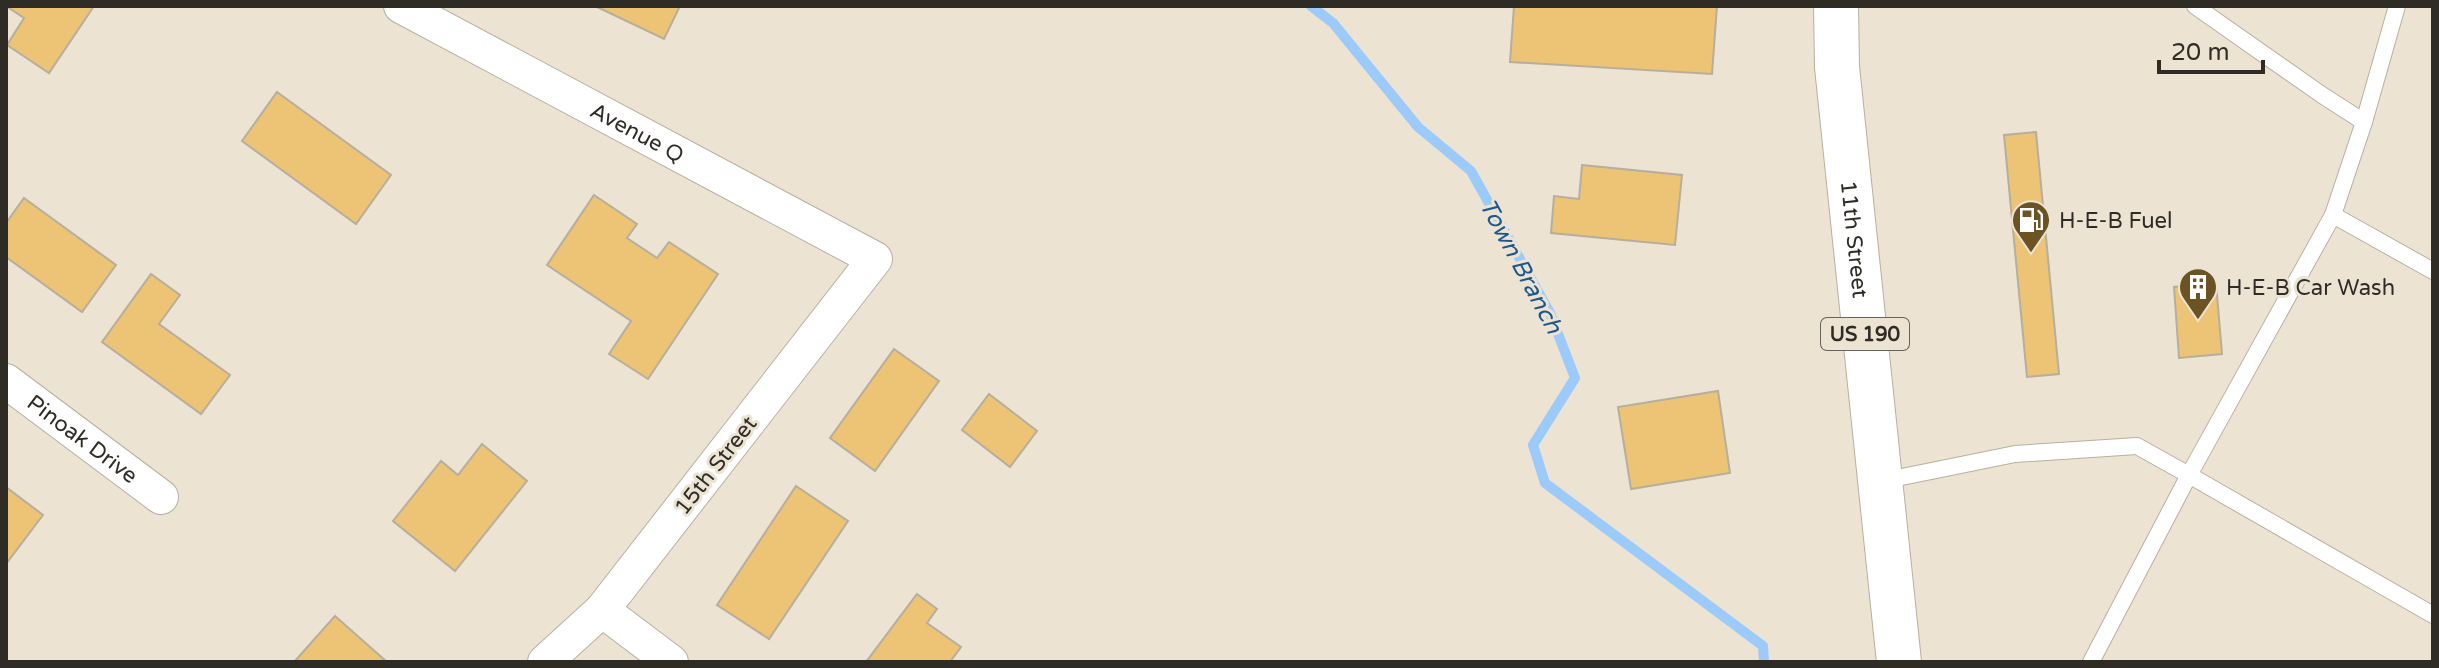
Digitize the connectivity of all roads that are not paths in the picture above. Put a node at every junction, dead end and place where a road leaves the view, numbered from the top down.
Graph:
1 (401, 6) edge
2 (1836, 6) edge
3 (2195, 6) edge
4 (2397, 6) edge
5 (2364, 122) junction
6 (2333, 215) junction
7 (875, 259) joint
8 (2433, 271) edge
9 (6, 381) edge
10 (2189, 475) junction
11 (1880, 481) junction
12 (161, 497) dead end
13 (602, 610) junction
14 (2433, 615) edge
15 (545, 662) edge
16 (671, 662) edge
17 (1899, 662) edge
18 (2091, 662) edge

1 - 7 street, Avenue Q
2 - 11 main road, 11th Street / US 190
3 - 5 lane
4 - 5 lane
5 - 6 lane
6 - 8 lane
6 - 10 lane
7 - 13 street, 15th Street
9 - 12 street, Pinoak Drive
10 - 11 lane
10 - 14 lane
10 - 18 lane
11 - 17 main road, 11th Street / US 190
13 - 15 street, 15th Street
13 - 16 street

